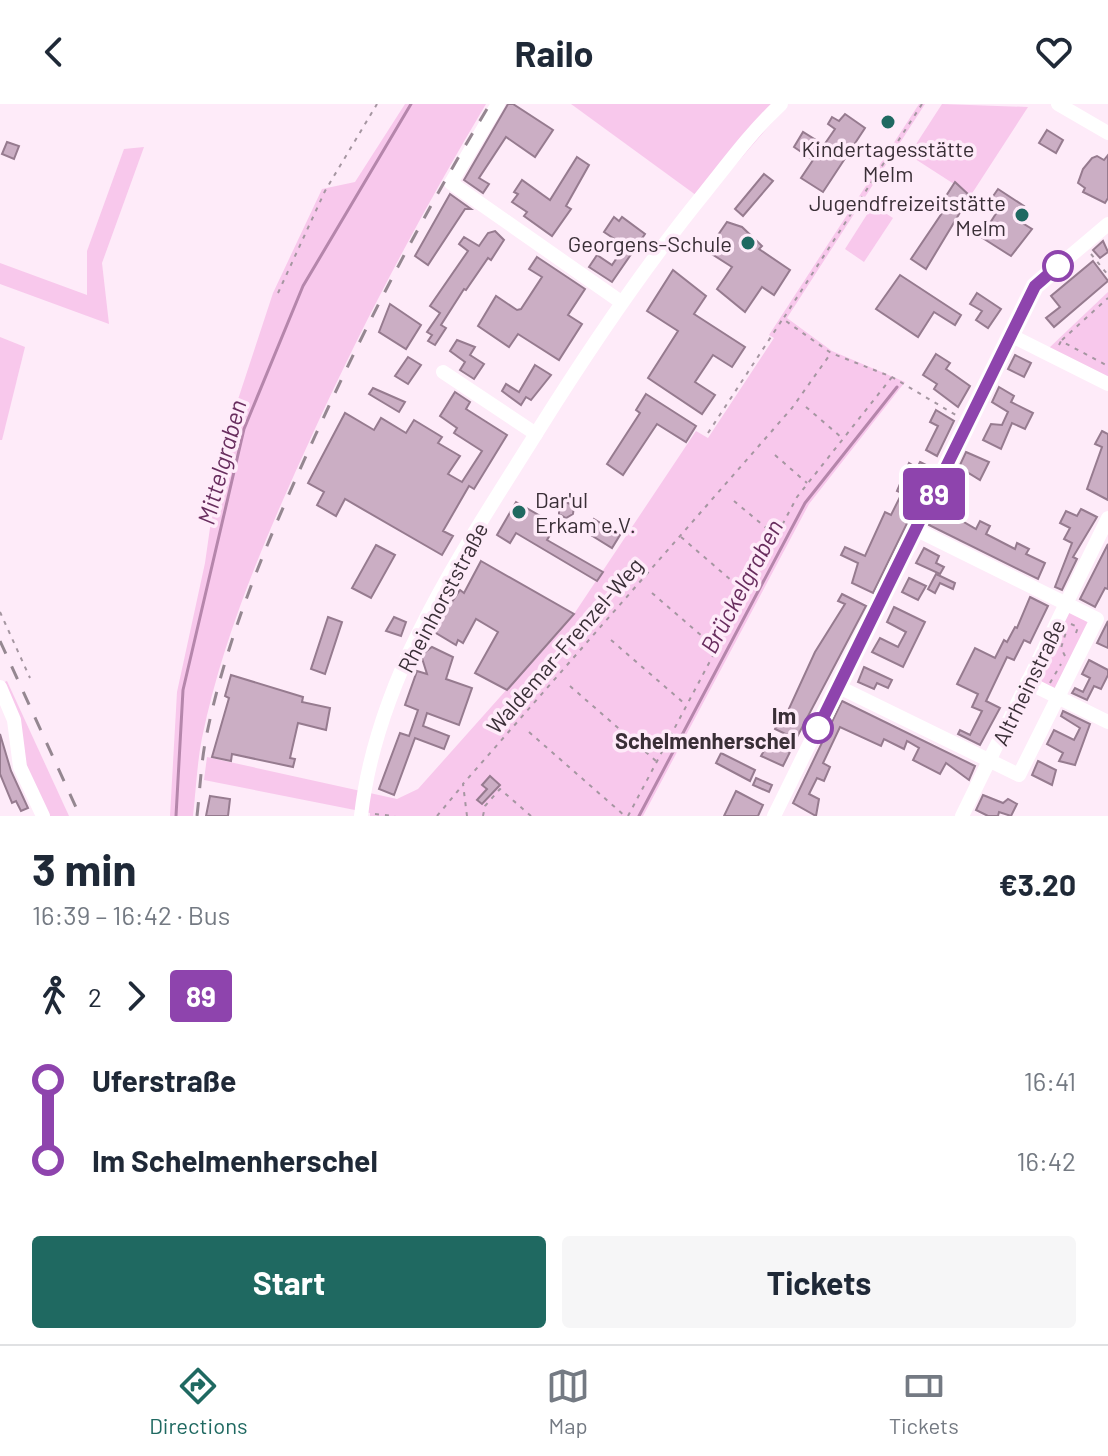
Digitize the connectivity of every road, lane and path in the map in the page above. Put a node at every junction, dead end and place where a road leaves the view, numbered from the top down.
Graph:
1 (377, 104) edge
2 (498, 104) edge
3 (781, 104) edge
4 (922, 104) edge
5 (1058, 104) edge
6 (1108, 133) edge
7 (1108, 224) edge
8 (1083, 245) junction
9 (1108, 275) edge
10 (278, 293) dead end
11 (1108, 298) edge
12 (621, 302) junction
13 (783, 319) junction
14 (1010, 335) junction
15 (1061, 341) junction
16 (831, 353) junction
17 (1053, 356) junction
18 (1108, 366) edge
19 (443, 372) dead end
20 (892, 377) junction
21 (1108, 384) edge
22 (806, 407) dead end
23 (969, 422) junction
24 (708, 433) dead end
25 (536, 434) junction
26 (843, 439) junction
27 (775, 455) dead end
28 (808, 484) junction
29 (734, 501) dead end
30 (1108, 518) edge
31 (917, 530) junction
32 (681, 536) junction
33 (776, 537) junction
34 (652, 593) dead end
35 (747, 593) junction
36 (1066, 603) junction
37 (0, 612) edge
38 (611, 640) dead end
39 (1073, 640) dead end
40 (717, 649) junction
41 (1068, 652) dead end
42 (1065, 656) junction
43 (30, 678) dead end
44 (1027, 682) junction
45 (570, 686) dead end
46 (0, 687) edge
47 (839, 687) junction
48 (1052, 694) junction
49 (686, 705) junction
50 (1108, 722) edge
51 (529, 732) dead end
52 (990, 760) junction
53 (657, 762) junction
54 (463, 784) junction
55 (362, 814) edge
56 (43, 816) edge
57 (395, 816) edge
58 (437, 816) edge
59 (467, 816) edge
60 (483, 816) edge
61 (531, 816) edge
62 (627, 816) edge
63 (774, 816) edge
64 (962, 816) edge

1 - 10 path
2 - 12 street
3 - 12 street, Rheinhorststraße
4 - 13 path
5 - 6 street
7 - 8 street
8 - 9 path
8 - 14 street
11 - 15 path
12 - 25 street, Rheinhorststraße
13 - 16 path
13 - 24 path
14 - 17 street
14 - 23 street
15 - 17 path
15 - 18 path
16 - 20 path
16 - 32 path, Waldemar-Frenzel-Weg
17 - 21 street
19 - 25 street
20 - 23 path
20 - 26 path
22 - 26 path
23 - 31 street
25 - 55 street, Rheinhorststraße
26 - 28 path
27 - 28 path
28 - 33 path
29 - 33 path
30 - 36 street, Altrheinstraße
31 - 36 street
31 - 47 street
32 - 35 path
32 - 54 path, Waldemar-Frenzel-Weg
33 - 35 path
34 - 40 path
35 - 40 path
36 - 44 street, Altrheinstraße
36 - 48 street, Altrheinstraße
37 - 43 path
38 - 49 path
39 - 42 path
40 - 49 path
41 - 42 path
42 - 48 path
44 - 48 street
44 - 52 street, Altrheinstraße
45 - 53 path
46 - 56 street
47 - 52 street
47 - 63 street
48 - 50 street
48 - 52 street, Altrheinstraße
49 - 53 path
51 - 62 path
52 - 64 street, Altrheinstraße
53 - 62 path
54 - 58 path, Waldemar-Frenzel-Weg
54 - 59 path
55 - 57 path
60 - 61 path

